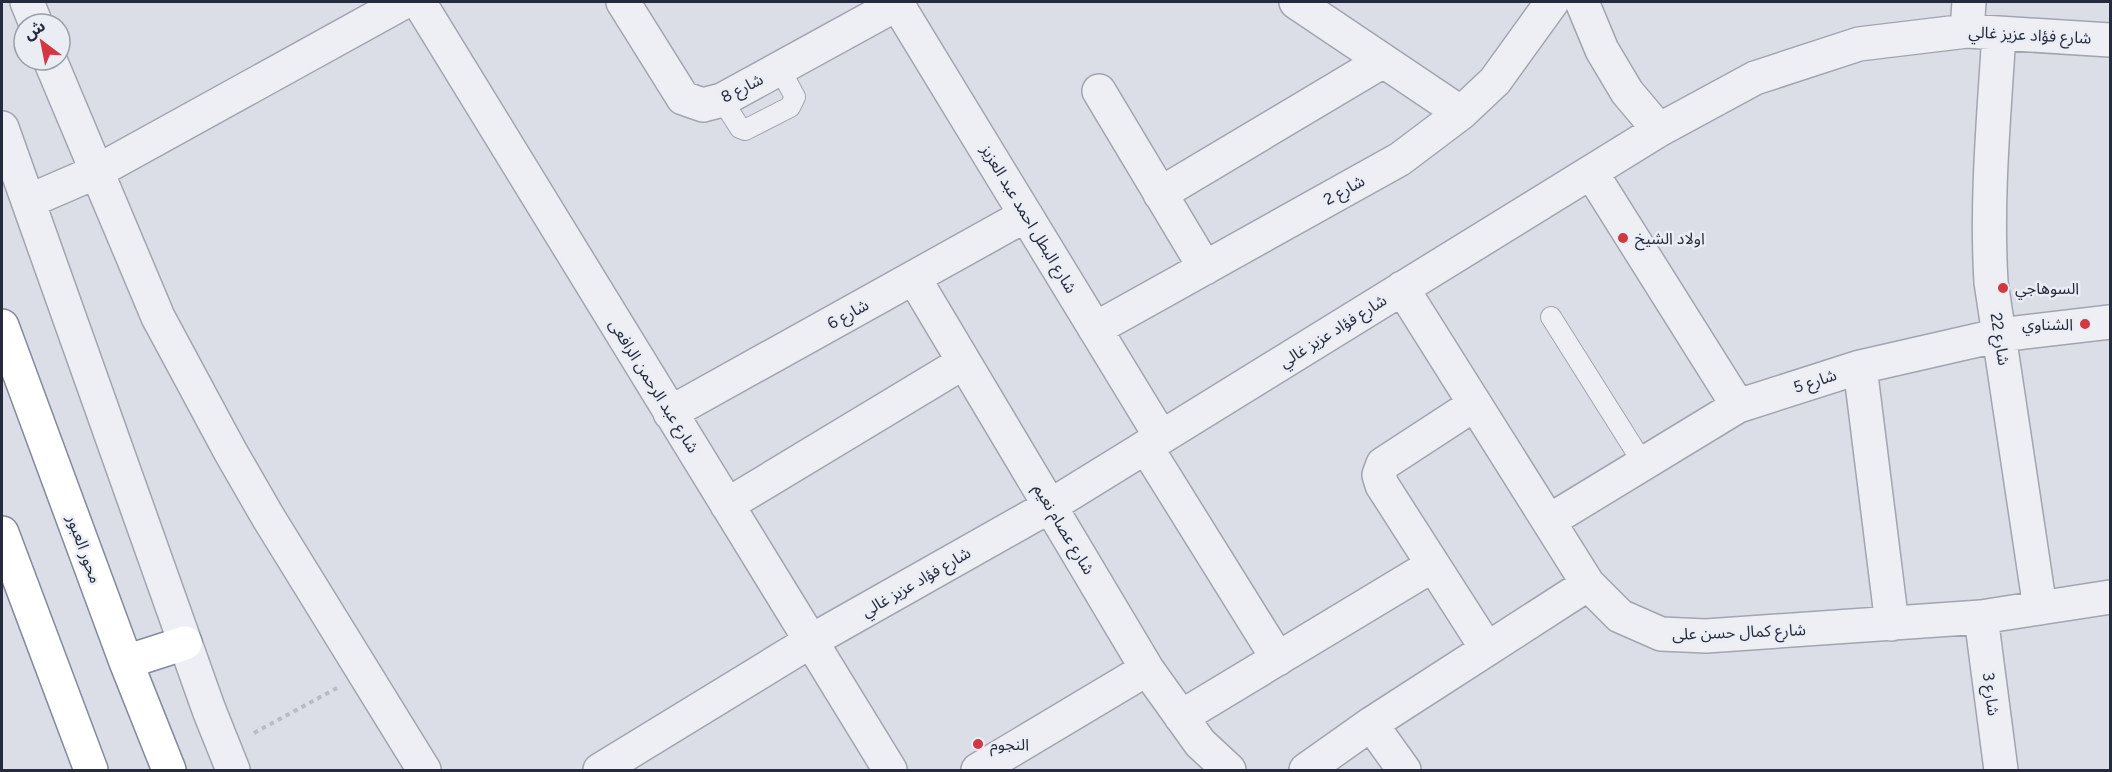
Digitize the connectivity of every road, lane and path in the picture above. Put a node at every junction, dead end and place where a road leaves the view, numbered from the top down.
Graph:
1 (404, 2) edge
2 (419, 2) edge
3 (623, 2) edge
4 (1296, 2) edge
5 (1574, 2) edge
6 (896, 3) edge
7 (1968, 16) edge
8 (1999, 33) junction
9 (2110, 40) edge
10 (1383, 60) junction
11 (55, 72) edge
12 (1099, 91) dead end
13 (1461, 113) junction
14 (2, 128) edge
15 (1659, 130) junction
16 (96, 172) junction
17 (1591, 172) junction
18 (1160, 194) junction
19 (29, 201) junction
20 (1026, 215) junction
21 (1205, 268) junction
22 (914, 278) junction
23 (1402, 288) junction
24 (1551, 317) dead end
25 (2110, 322) edge
26 (2, 326) edge
27 (1095, 329) junction
28 (2000, 335) junction
29 (964, 362) junction
30 (1860, 366) junction
31 (1475, 404) junction
32 (1738, 406) junction
33 (670, 413) junction
34 (1154, 442) junction
35 (1643, 464) junction
36 (727, 505) junction
37 (1050, 506) junction
38 (1549, 521) junction
39 (2, 533) edge
40 (1433, 564) junction
41 (1588, 584) junction
42 (2110, 597) edge
43 (2040, 608) junction
44 (1981, 617) junction
45 (1892, 624) junction
46 (811, 641) junction
47 (185, 643) junction
48 (1487, 649) junction
49 (1278, 658) junction
50 (126, 662) junction
51 (1147, 669) junction
52 (364, 674) junction
53 (1181, 717) junction
54 (1371, 724) junction
55 (228, 760) edge
56 (91, 771) edge
57 (169, 771) edge
58 (424, 771) edge
59 (600, 771) edge
60 (890, 771) edge
61 (978, 771) edge
62 (1229, 771) edge
63 (1306, 771) edge
64 (1404, 771) edge
65 (2001, 771) edge

1 - 16 street
2 - 33 street, شارع عبد الرحمن الرافعى
3 - 6 street, شارع 8
4 - 10 street
5 - 13 street, شارع 2
5 - 15 street
6 - 20 street, شارع البطل احمد عبد العزيز
7 - 8 street, شارع فؤاد عزيز غالي
7 - 15 street, شارع فؤاد عزيز غالي
8 - 9 street, شارع فؤاد عزيز غالي
8 - 28 street, شارع 22
10 - 13 street
10 - 18 street
11 - 16 street
12 - 18 street
13 - 21 street, شارع 2
14 - 19 street
15 - 17 street, شارع فؤاد عزيز غالي
16 - 19 street
16 - 52 street
17 - 23 street, شارع فؤاد عزيز غالي
17 - 32 street
18 - 21 street
19 - 47 street
20 - 22 street, شارع 6
20 - 27 street, شارع البطل احمد عبد العزيز
21 - 27 street, شارع 2
22 - 29 street, شارع عصام نعيم
22 - 33 street, شارع 6
23 - 31 street, شارع كمال حسن على
23 - 34 street, شارع فؤاد عزيز غالي
24 - 35 lane
25 - 28 street, شارع 5
26 - 50 highway, محور العبور
27 - 34 street, شارع البطل احمد عبد العزيز
28 - 30 street, شارع 5
28 - 43 street, شارع 22
29 - 36 street
29 - 37 street, شارع عصام نعيم
30 - 32 street, شارع 5
30 - 45 street
31 - 38 street, شارع كمال حسن على
31 - 40 street
32 - 35 street, شارع 5
33 - 36 street, شارع عبد الرحمن الرافعى
34 - 37 street, شارع فؤاد عزيز غالي
34 - 49 street, شارع البطل احمد عبد العزيز
35 - 38 street, شارع 5
36 - 46 street, شارع عبد الرحمن الرافعى
37 - 46 street, شارع فؤاد عزيز غالي
37 - 51 street, شارع عصام نعيم
38 - 41 street, شارع كمال حسن على
39 - 56 highway
40 - 48 street
40 - 49 street
41 - 45 street, شارع كمال حسن على
41 - 48 street
42 - 43 street, شارع كمال حسن على
43 - 44 street, شارع كمال حسن على
44 - 45 street, شارع كمال حسن على
44 - 65 street, شارع 3
46 - 59 street, شارع فؤاد عزيز غالي
46 - 60 street, شارع عبد الرحمن الرافعى
47 - 50 highway
47 - 55 street
48 - 54 street
49 - 53 street
50 - 57 highway, محور العبور
51 - 53 street, شارع عصام نعيم
51 - 61 street
52 - 55 path
52 - 58 street
53 - 62 street, شارع عصام نعيم
54 - 63 street
54 - 64 street

